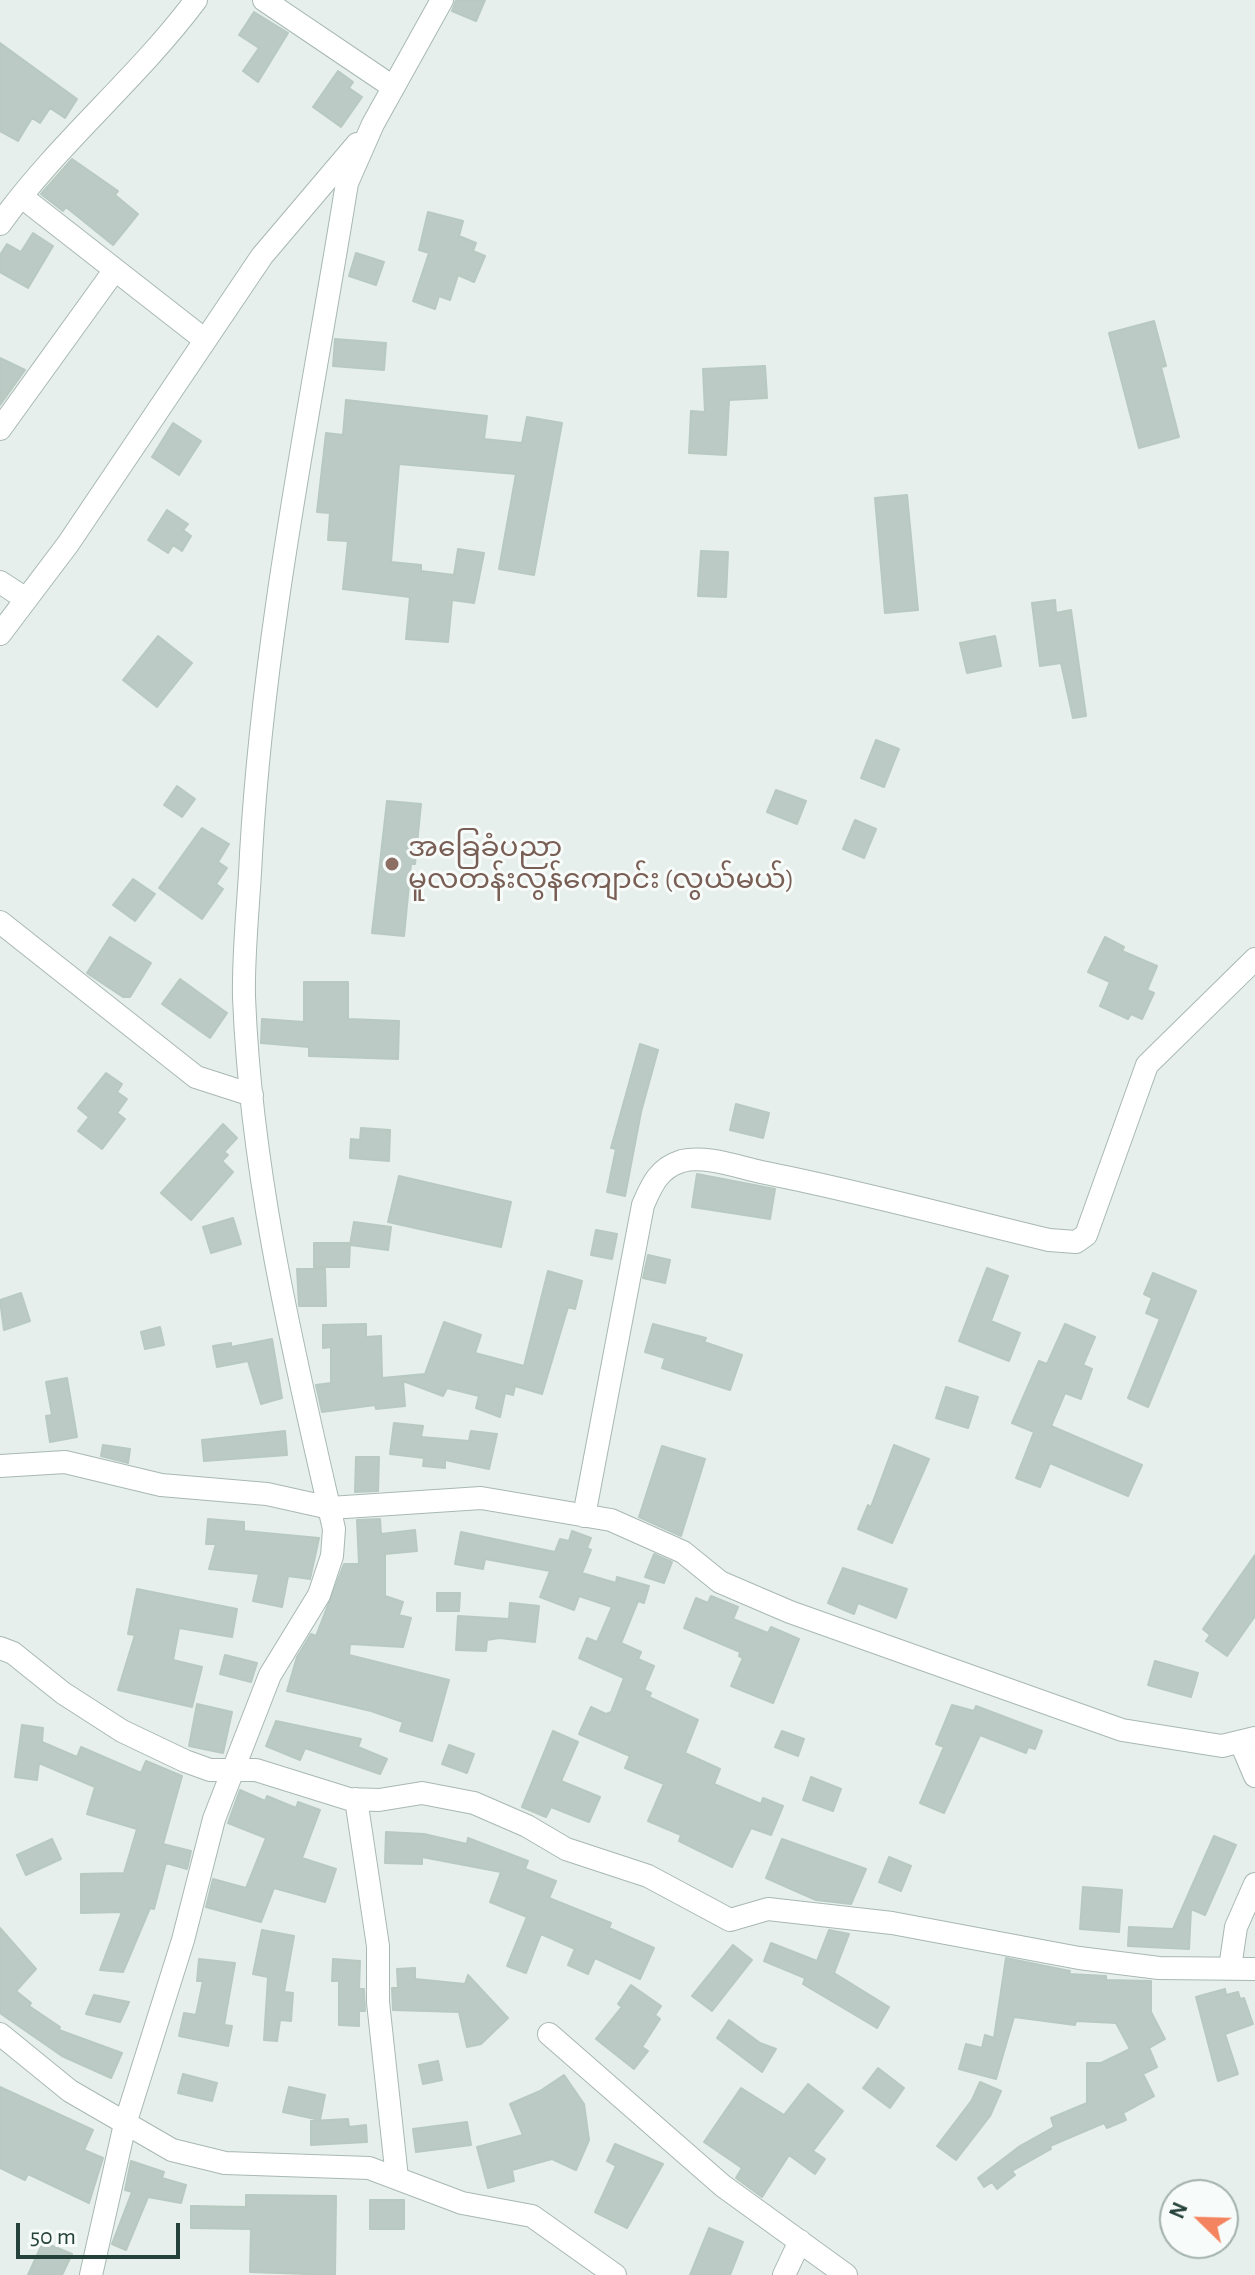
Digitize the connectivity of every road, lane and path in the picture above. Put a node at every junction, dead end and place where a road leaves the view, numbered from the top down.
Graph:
1 (196, 0) edge
2 (264, 0) edge
3 (442, 0) edge
4 (393, 87) junction
5 (373, 124) junction
6 (22, 197) junction
7 (309, 201) junction
8 (342, 215) junction
9 (0, 224) edge
10 (114, 271) junction
11 (205, 340) junction
12 (0, 429) edge
13 (0, 582) edge
14 (26, 599) junction
15 (0, 634) edge
16 (0, 922) edge
17 (1255, 959) edge
18 (252, 1095) junction
19 (0, 1466) edge
20 (330, 1508) junction
21 (584, 1516) junction
22 (0, 1648) edge
23 (1248, 1740) edge
24 (234, 1770) junction
25 (1255, 1776) edge
26 (356, 1799) junction
27 (1254, 1888) edge
28 (1230, 1968) junction
29 (1255, 1969) edge
30 (0, 2034) edge
31 (549, 2034) dead end
32 (125, 2124) junction
33 (397, 2178) junction
34 (800, 2241) junction
35 (91, 2275) edge
36 (615, 2275) edge
37 (784, 2275) edge
38 (846, 2275) edge

1 - 6 street
2 - 4 street
3 - 4 street
4 - 5 street
5 - 7 street
5 - 8 street
6 - 9 street
6 - 10 street
7 - 8 street
7 - 11 street
8 - 18 street
10 - 11 street
10 - 12 street
11 - 14 street
13 - 14 street
14 - 15 street
16 - 18 street
17 - 21 street
18 - 20 street
19 - 20 street
20 - 21 street
20 - 24 street
21 - 23 street
22 - 24 street
23 - 25 street
24 - 26 street
24 - 32 street
26 - 28 street
26 - 33 street
27 - 28 street
28 - 29 street
30 - 32 street
31 - 34 street
32 - 33 street
32 - 35 street
33 - 36 street
34 - 37 street
34 - 38 street

